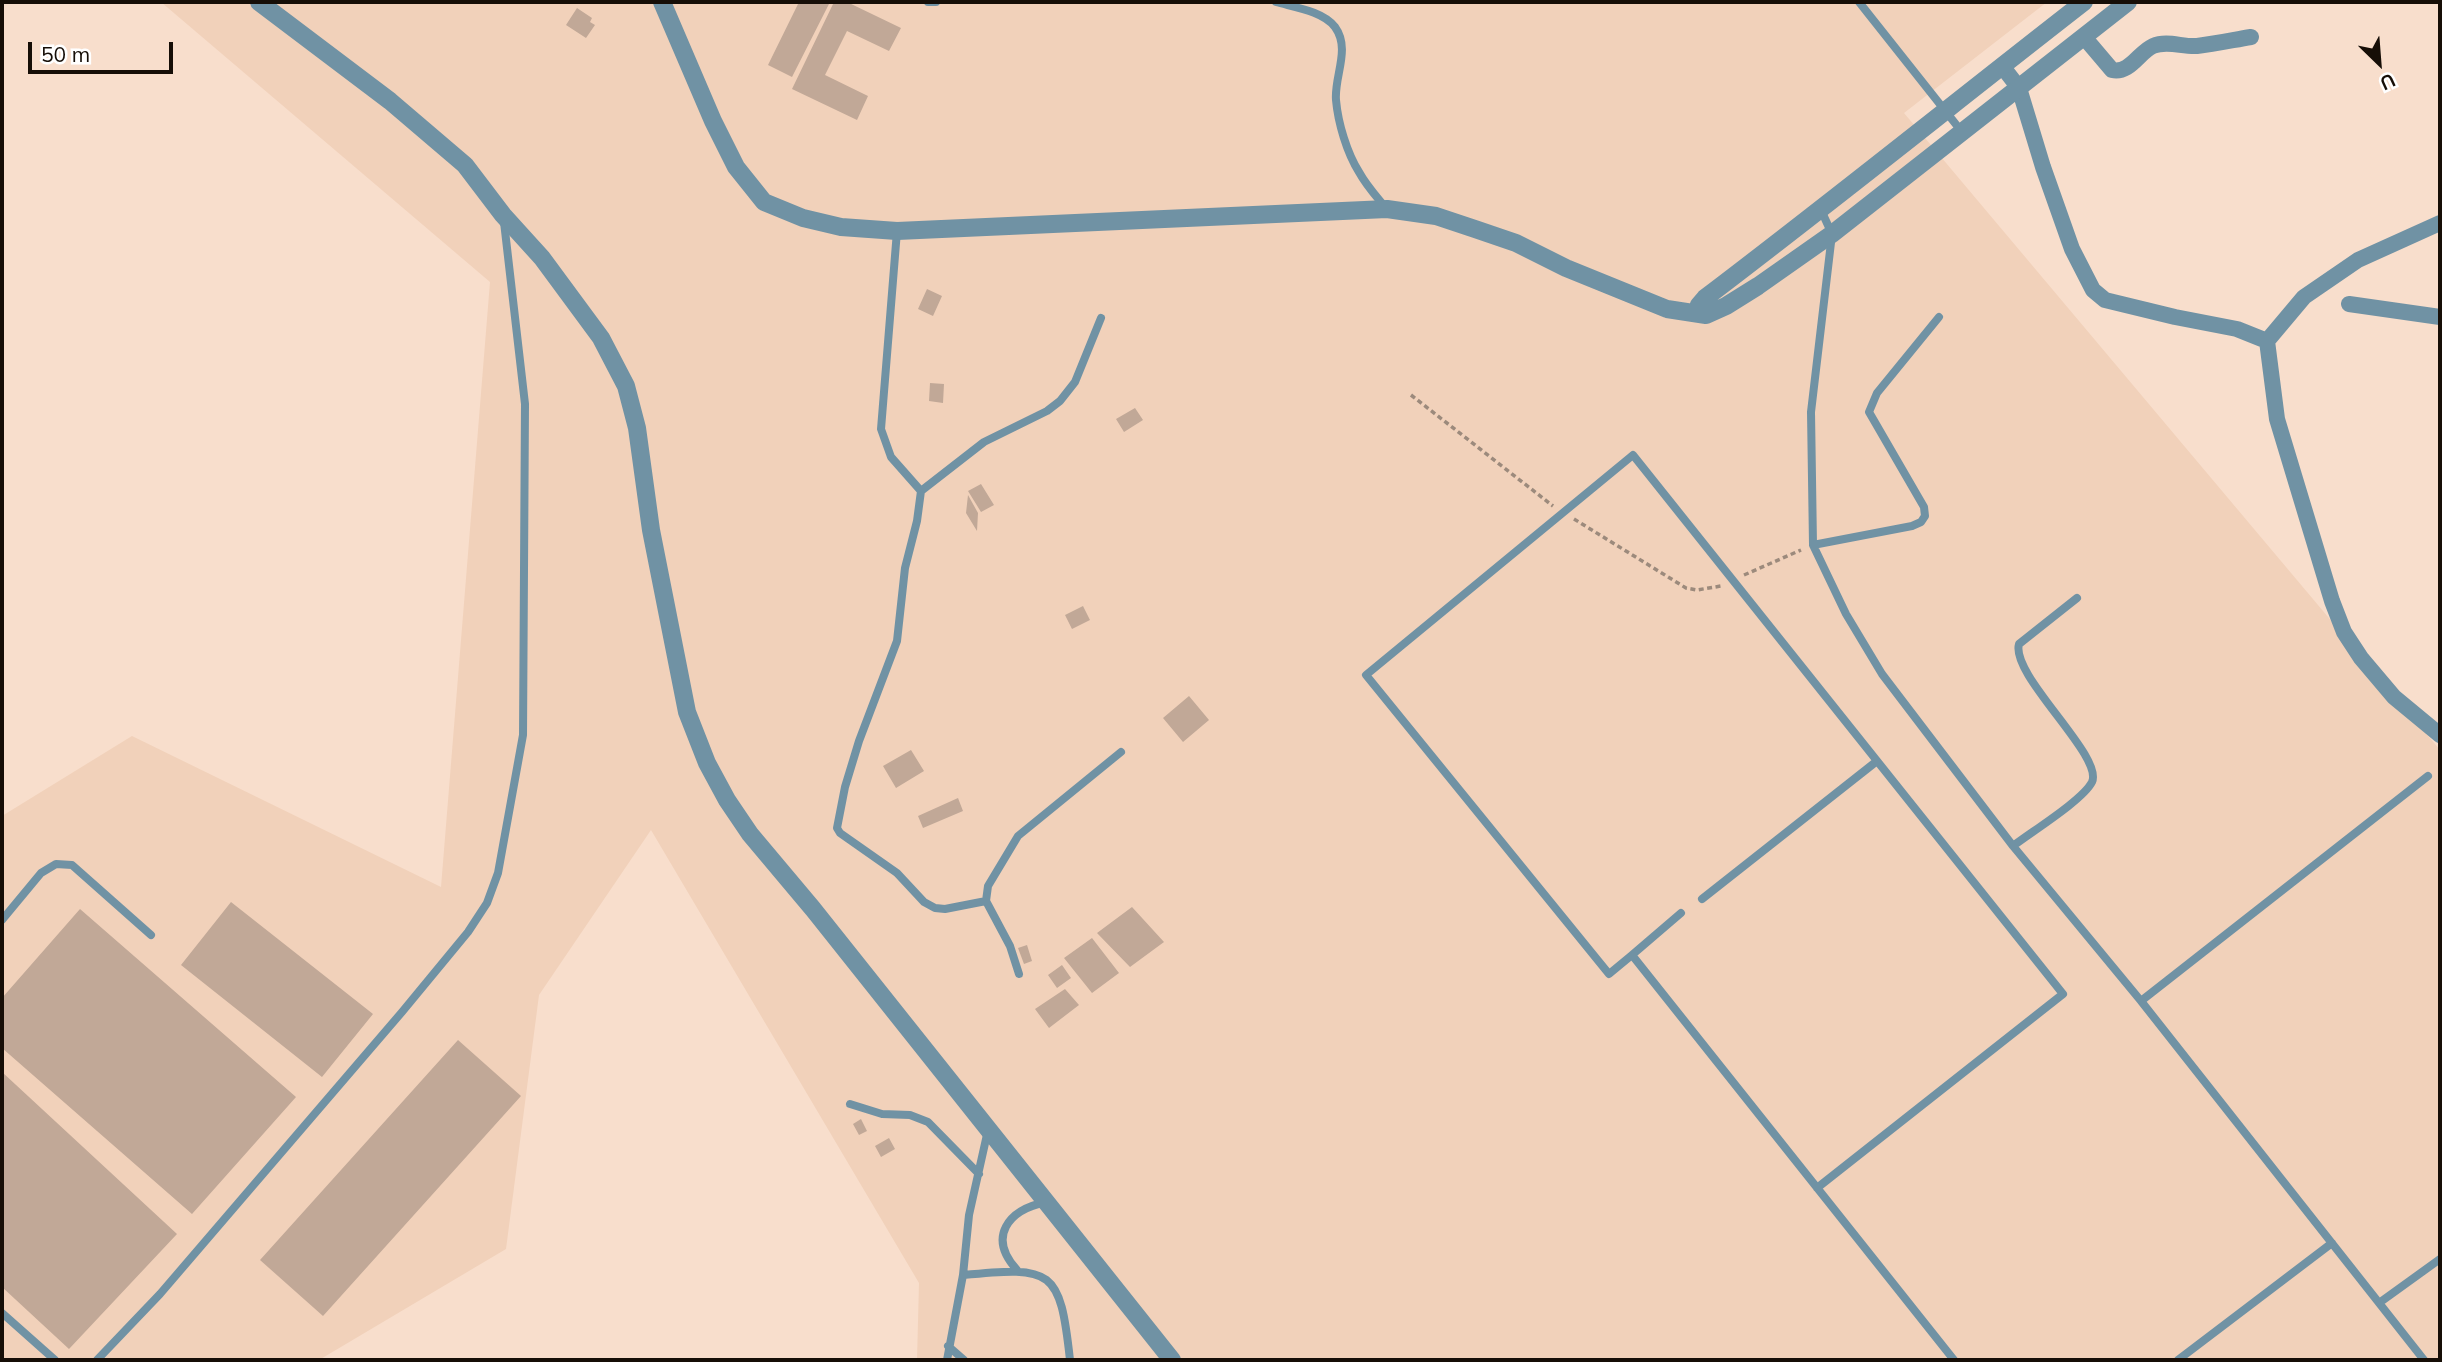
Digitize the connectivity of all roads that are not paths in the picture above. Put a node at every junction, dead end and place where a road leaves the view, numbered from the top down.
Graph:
1 (260, 2) edge
2 (662, 2) edge
3 (928, 2) edge
4 (936, 2) edge
5 (1276, 2) edge
6 (1858, 2) edge
7 (2084, 2) edge
8 (2128, 2) edge
9 (2084, 37) junction
10 (2251, 37) dead end
11 (2002, 66) junction
12 (2020, 88) junction
13 (1944, 110) junction
14 (1962, 132) junction
15 (1387, 209) junction
16 (1821, 210) junction
17 (503, 215) junction
18 (2440, 223) edge
19 (897, 231) junction
20 (1832, 234) junction
21 (2349, 304) dead end
22 (1696, 313) junction
23 (1939, 317) dead end
24 (2440, 317) edge
25 (1101, 318) dead end
26 (2267, 341) junction
27 (921, 491) junction
28 (1813, 545) junction
29 (2077, 598) dead end
30 (2440, 736) edge
31 (1121, 752) dead end
32 (1877, 761) junction
33 (2428, 776) dead end
34 (2013, 846) junction
35 (1702, 899) dead end
36 (986, 901) junction
37 (1681, 913) dead end
38 (2, 920) edge
39 (151, 935) dead end
40 (1632, 955) junction
41 (1019, 974) dead end
42 (2141, 1001) junction
43 (850, 1104) dead end
44 (988, 1130) junction
45 (979, 1174) junction
46 (1817, 1188) junction
47 (1046, 1202) junction
48 (2332, 1243) junction
49 (2440, 1259) edge
50 (1017, 1270) junction
51 (963, 1275) junction
52 (2379, 1303) junction
53 (2, 1313) edge
54 (948, 1346) junction
55 (55, 1360) edge
56 (97, 1360) edge
57 (947, 1360) edge
58 (964, 1360) edge
59 (1070, 1360) edge
60 (1172, 1360) edge
61 (1954, 1360) edge
62 (2178, 1360) edge
63 (2424, 1360) edge

1 - 17 street
2 - 19 street
3 - 4 lane
5 - 15 lane
6 - 13 lane
7 - 11 street
8 - 9 street
9 - 10 street
9 - 12 street
11 - 12 street
11 - 13 street
12 - 14 street
12 - 26 street
13 - 14 lane
13 - 16 street
14 - 20 street
15 - 19 street
15 - 22 street
16 - 20 lane
16 - 22 street
17 - 44 street
17 - 56 lane
18 - 26 street
19 - 27 lane
20 - 22 street
20 - 28 lane
21 - 24 street
23 - 28 lane
25 - 27 lane
26 - 30 street
27 - 36 lane
28 - 34 lane
29 - 34 lane
31 - 36 lane
32 - 35 lane
32 - 40 lane
32 - 46 lane
33 - 42 lane
34 - 42 lane
36 - 41 lane
37 - 40 lane
38 - 39 lane
40 - 46 lane
42 - 48 lane
43 - 45 lane
44 - 45 lane
44 - 47 street
45 - 51 lane
46 - 61 lane
47 - 50 lane
47 - 60 street
48 - 52 lane
48 - 62 lane
49 - 52 lane
50 - 51 lane
50 - 59 lane
51 - 54 lane
52 - 63 lane
53 - 55 lane
54 - 57 lane
54 - 58 lane

